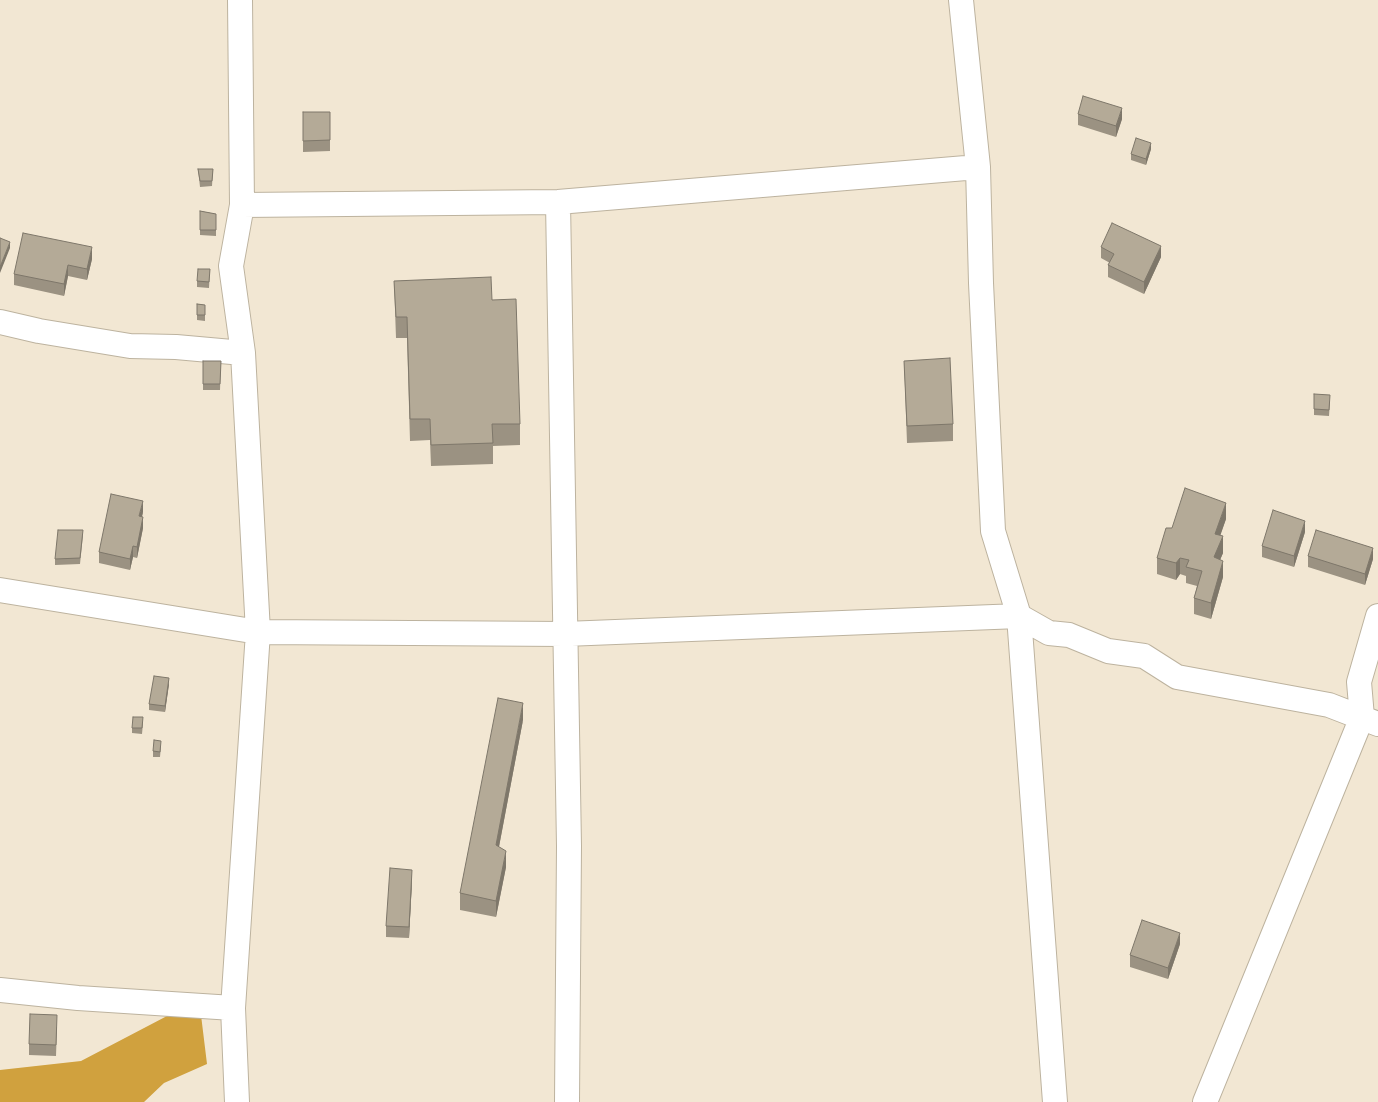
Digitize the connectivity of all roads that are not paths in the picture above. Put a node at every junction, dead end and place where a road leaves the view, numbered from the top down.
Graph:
1 (240, 0) edge
2 (961, 0) edge
3 (978, 167) junction
4 (558, 202) junction
5 (242, 205) junction
6 (0, 322) edge
7 (243, 353) junction
8 (0, 590) edge
9 (1019, 616) junction
10 (1378, 616) edge
11 (258, 632) junction
12 (565, 634) junction
13 (1370, 721) edge
14 (0, 990) edge
15 (232, 1008) junction
16 (237, 1102) edge
17 (567, 1102) edge
18 (1055, 1102) edge
19 (1205, 1102) edge

1 - 5 street
2 - 3 street
3 - 4 street
3 - 9 street
4 - 5 street
4 - 12 street
5 - 7 street
6 - 7 street
7 - 11 street
8 - 11 street
9 - 12 street
9 - 13 street
9 - 18 street
10 - 13 street
11 - 12 street
11 - 15 street
12 - 17 street
13 - 19 street
14 - 15 street
15 - 16 street

